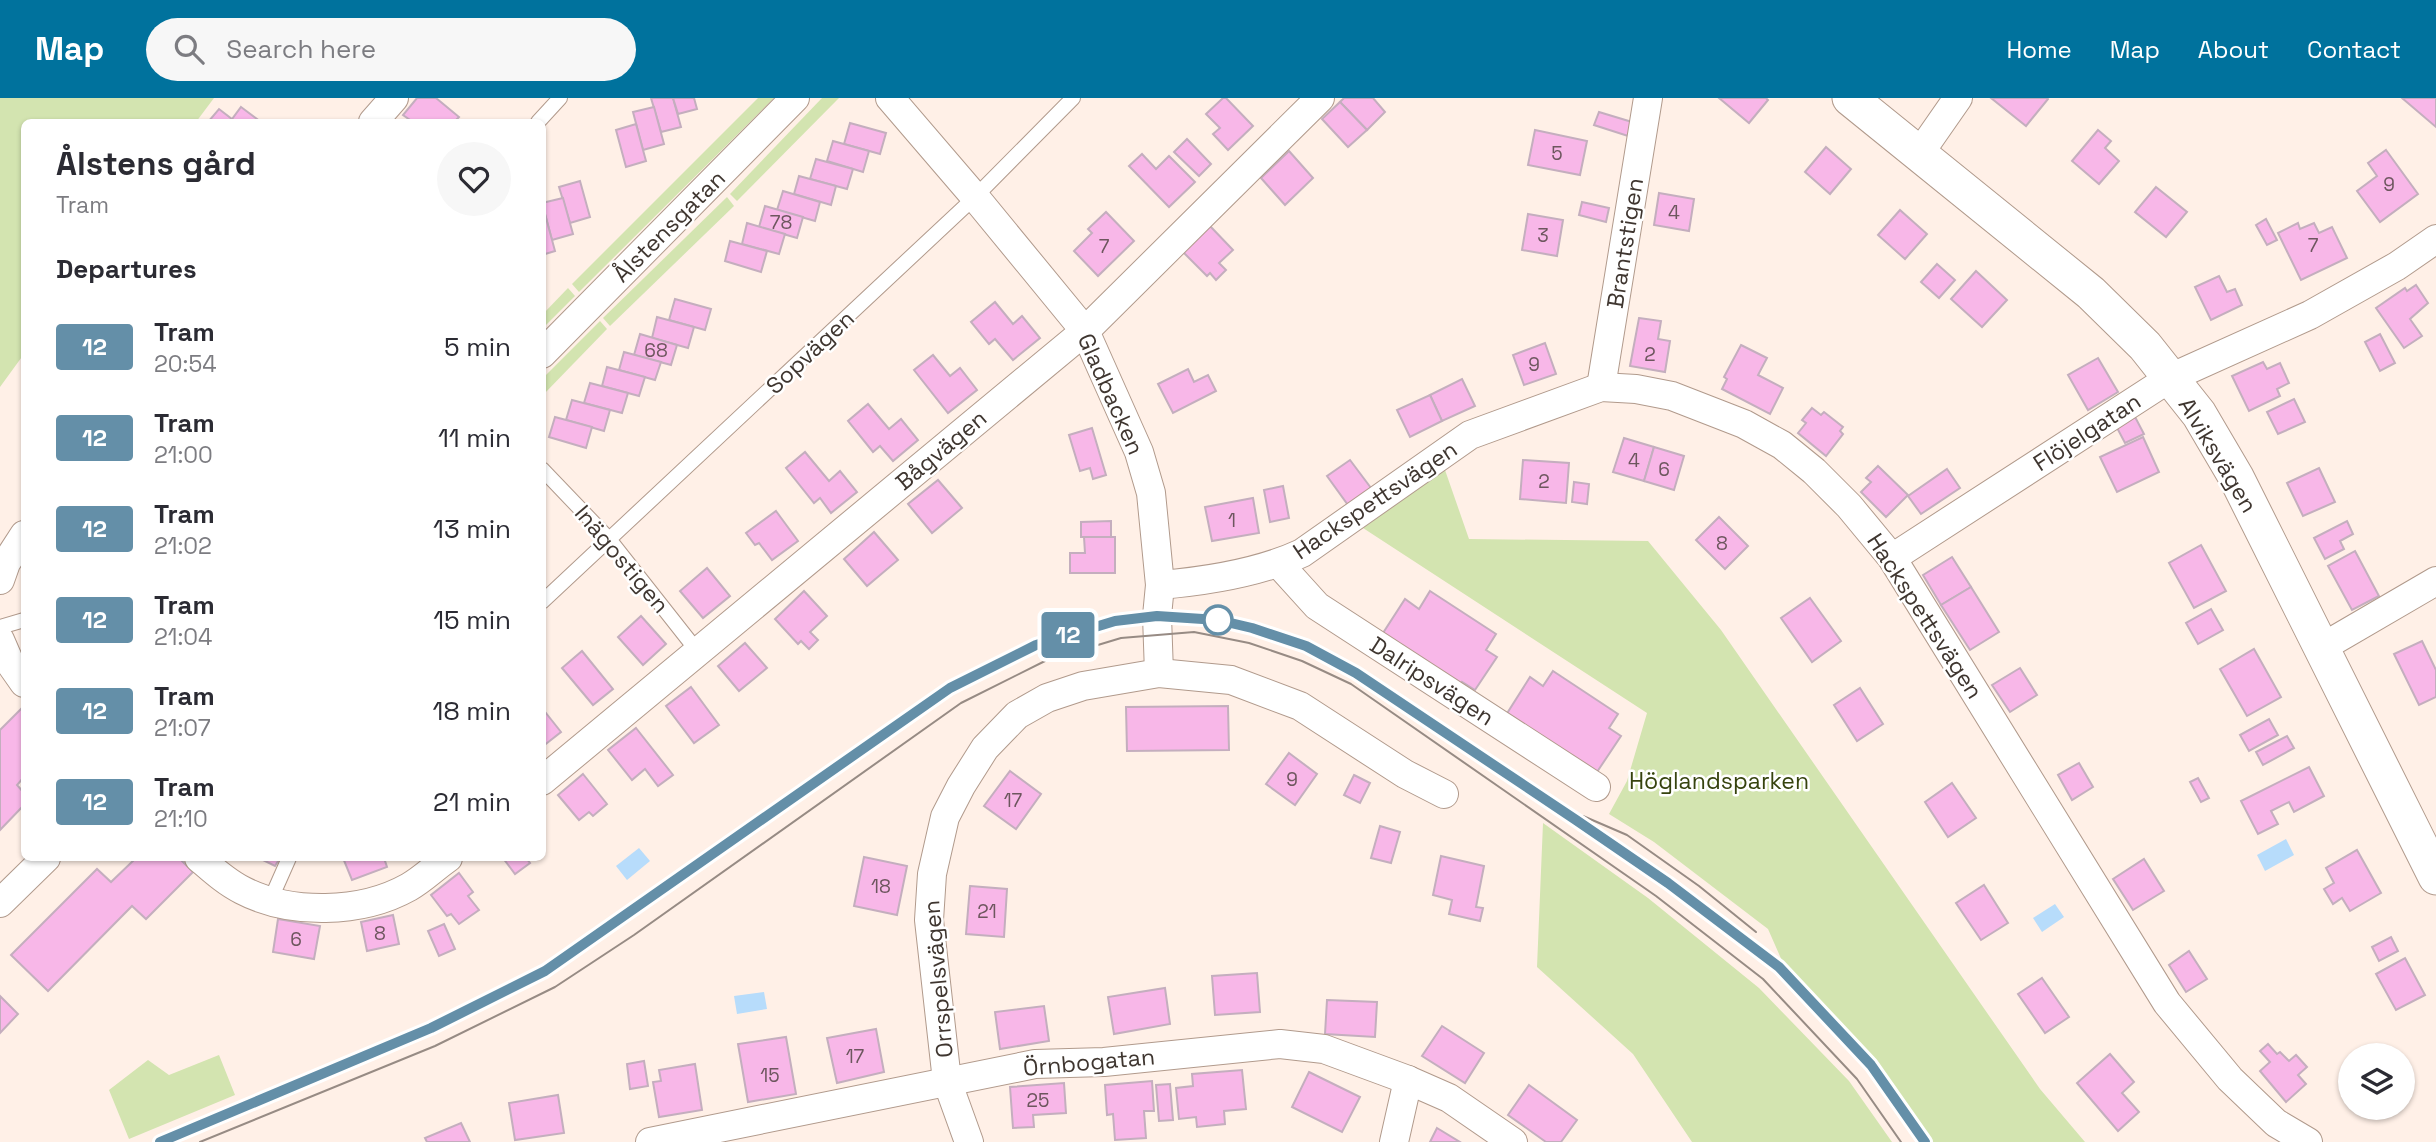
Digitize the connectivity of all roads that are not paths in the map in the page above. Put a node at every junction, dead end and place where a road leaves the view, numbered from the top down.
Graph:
1 (394, 98) edge
2 (560, 98) edge
3 (795, 98) edge
4 (890, 98) edge
5 (1073, 98) edge
6 (1320, 98) edge
7 (1648, 98) edge
8 (1850, 98) edge
9 (1958, 98) edge
10 (376, 119) edge
11 (541, 119) edge
12 (1919, 154) junction
13 (975, 197) junction
14 (2436, 239) edge
15 (1085, 331) junction
16 (546, 350) edge
17 (2170, 378) junction
18 (1601, 387) junction
19 (546, 472) edge
20 (609, 539) junction
21 (21, 540) edge
22 (1892, 558) junction
23 (1279, 564) junction
24 (0, 580) edge
25 (2436, 581) edge
26 (1160, 585) junction
27 (546, 598) edge
28 (21, 621) edge
29 (0, 627) edge
30 (0, 640) edge
31 (2321, 648) junction
32 (698, 652) junction
33 (1159, 673) junction
34 (21, 678) edge
35 (546, 778) edge
36 (1596, 787) dead end
37 (1444, 794) dead end
38 (43, 861) edge
39 (203, 861) edge
40 (288, 861) edge
41 (444, 861) edge
42 (2436, 877) edge
43 (270, 901) junction
44 (0, 903) edge
45 (1408, 1080) junction
46 (947, 1081) junction
47 (654, 1142) edge
48 (969, 1142) edge
49 (1394, 1142) edge
50 (1513, 1142) edge
51 (2308, 1142) edge

1 - 10 street
2 - 11 lane
3 - 16 street, Ålstensgatan
4 - 13 street, Gladbacken
5 - 13 lane, Sopvägen
6 - 15 street, Bågvägen
7 - 18 street, Brantstigen
8 - 12 street, Alviksvägen
9 - 12 street
12 - 17 street, Alviksvägen
13 - 15 street, Gladbacken
13 - 20 lane, Sopvägen
14 - 17 street, Flöjelgatan
15 - 26 street, Gladbacken
15 - 32 street, Bågvägen
17 - 22 street, Flöjelgatan
17 - 31 street, Alviksvägen
18 - 22 street, Hackspettsvägen
18 - 23 street, Hackspettsvägen
19 - 20 lane, Inägostigen
20 - 27 lane, Sopvägen
20 - 32 lane, Inägostigen
21 - 24 street
22 - 51 street, Hackspettsvägen
23 - 26 street, Hackspettsvägen
23 - 36 street, Dalripsvägen
25 - 31 street
26 - 33 street, Gladbacken
28 - 29 lane
30 - 34 street
31 - 42 street, Alviksvägen
32 - 35 street, Bågvägen
33 - 37 street, Orrspelsvägen
33 - 46 street, Orrspelsvägen
38 - 44 street
39 - 43 street
40 - 43 lane
41 - 43 street
45 - 46 street, Örnbogatan
45 - 49 street
45 - 50 street, Örnbogatan
46 - 47 street, Örnbogatan
46 - 48 street, Orrspelsvägen

